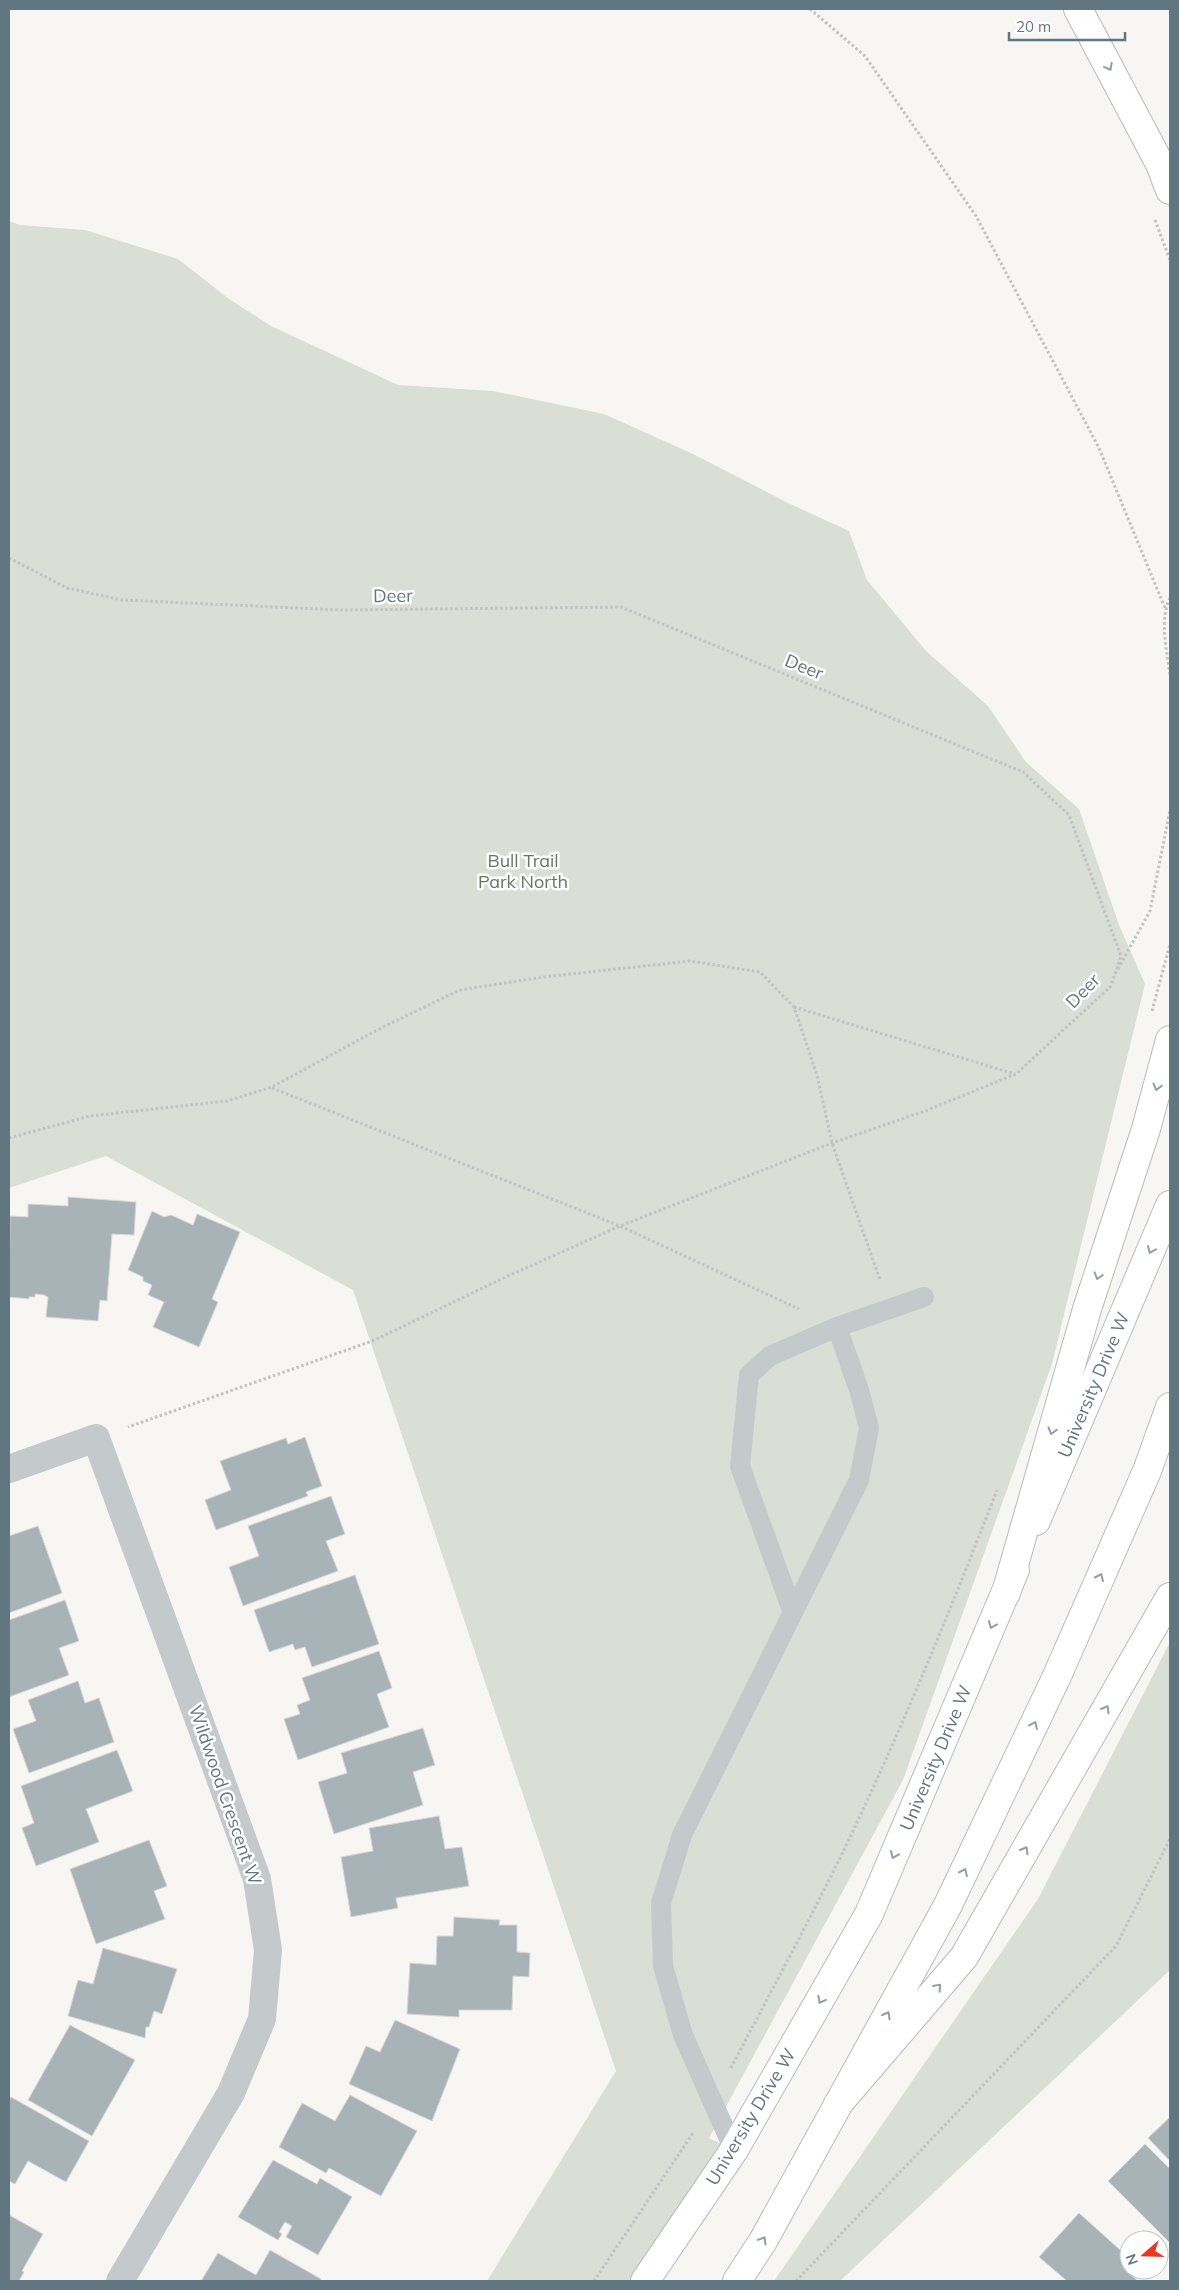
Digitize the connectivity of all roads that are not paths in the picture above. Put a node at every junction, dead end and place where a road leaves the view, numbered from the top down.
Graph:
1 (1078, 9) edge
2 (1170, 190) edge
3 (1170, 1040) edge
4 (1170, 1205) edge
5 (924, 1297) dead end
6 (837, 1327) junction
7 (1170, 1407) edge
8 (9, 1469) edge
9 (1006, 1593) junction
10 (1170, 1597) edge
11 (793, 1613) junction
12 (838, 2104) junction
13 (734, 2150) junction
14 (120, 2281) edge
15 (645, 2281) edge
16 (737, 2281) edge

1 -> 2 main road
3 -> 9 main road
4 -> 9 main road, University Drive W
5 - 6 lane
6 - 11 lane
6 - 11 lane
12 -> 7 main road
8 - 14 street, Wildwood Crescent W
9 -> 13 main road, University Drive W
12 -> 10 main road
11 - 13 lane
16 -> 12 main road
13 - 15 main road, University Drive W

